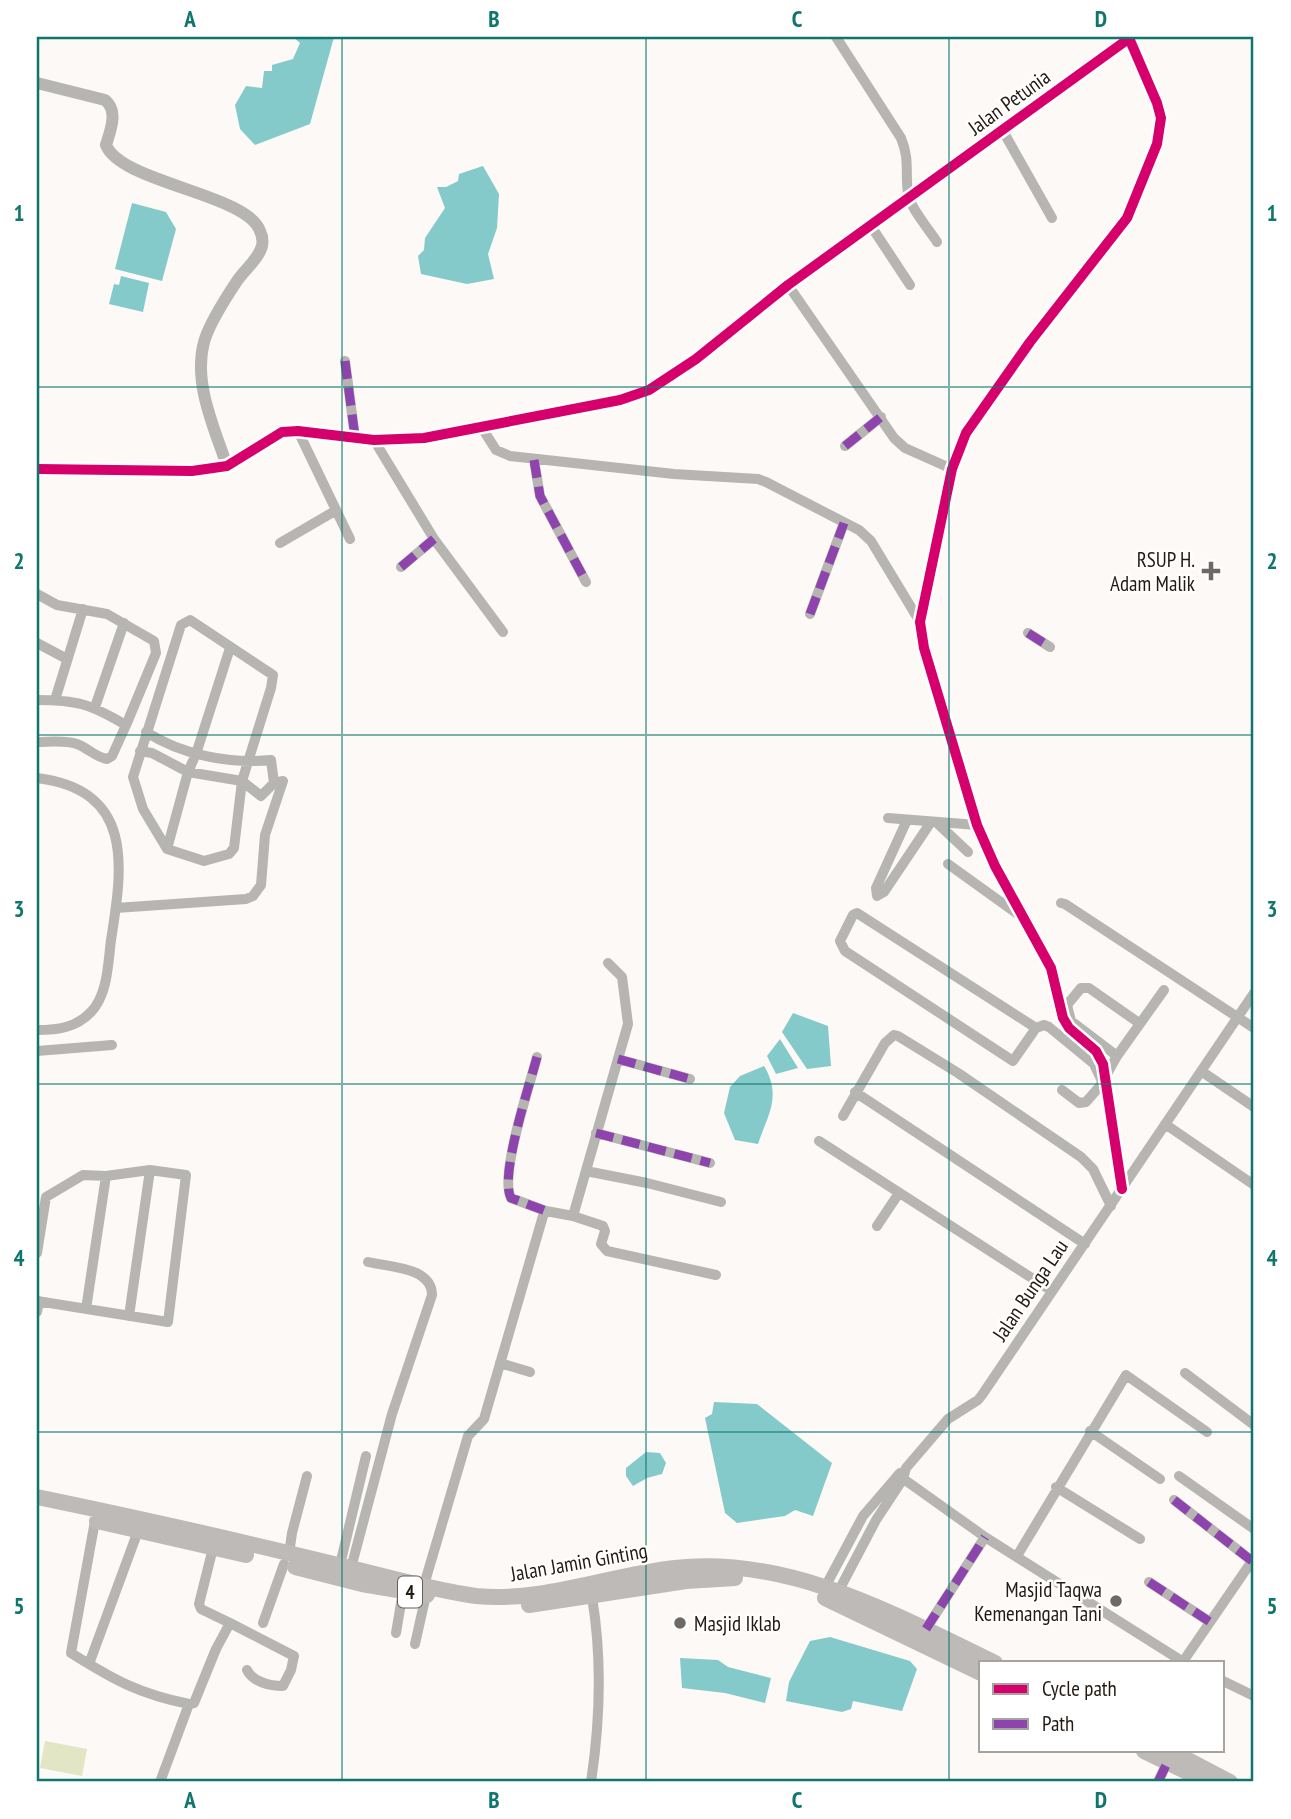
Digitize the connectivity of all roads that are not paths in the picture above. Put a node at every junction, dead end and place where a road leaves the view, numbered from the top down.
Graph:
1 (836, 37) edge
2 (1130, 37) edge
3 (37, 83) edge
4 (1003, 131) junction
5 (908, 197) junction
6 (1052, 218) dead end
7 (871, 226) junction
8 (937, 242) dead end
9 (789, 285) junction
10 (910, 285) dead end
11 (345, 360) dead end
12 (881, 417) junction
13 (482, 428) junction
14 (298, 431) junction
15 (355, 437) junction
16 (374, 440) junction
17 (845, 446) dead end
18 (534, 460) junction
19 (227, 466) junction
20 (37, 469) edge
21 (953, 469) junction
22 (335, 511) junction
23 (844, 523) junction
24 (350, 539) dead end
25 (434, 539) junction
26 (280, 543) dead end
27 (401, 567) dead end
28 (586, 582) dead end
29 (37, 594) edge
30 (83, 609) junction
31 (810, 614) dead end
32 (920, 622) junction
33 (124, 623) junction
34 (503, 632) dead end
35 (1028, 634) dead end
36 (37, 643) edge
37 (1050, 647) dead end
38 (230, 648) junction
39 (67, 659) junction
40 (37, 700) edge
41 (55, 700) junction
42 (95, 706) junction
43 (127, 723) junction
44 (146, 732) junction
45 (37, 742) edge
46 (140, 751) junction
47 (196, 754) junction
48 (249, 762) junction
49 (188, 772) junction
50 (37, 778) edge
51 (242, 781) junction
52 (274, 783) junction
53 (888, 818) dead end
54 (907, 820) junction
55 (934, 822) junction
56 (977, 825) junction
57 (167, 849) junction
58 (968, 852) dead end
59 (948, 864) dead end
60 (1061, 903) dead end
61 (116, 908) junction
62 (1021, 917) junction
63 (608, 963) dead end
64 (1164, 990) dead end
65 (1254, 993) edge
66 (1238, 1017) junction
67 (1139, 1023) junction
68 (1036, 1028) junction
69 (1254, 1028) edge
70 (37, 1030) edge
71 (112, 1045) dead end
72 (37, 1051) edge
73 (1117, 1056) junction
74 (537, 1057) dead end
75 (618, 1059) junction
76 (1201, 1071) junction
77 (690, 1079) dead end
78 (1104, 1079) junction
79 (1062, 1090) dead end
80 (855, 1092) junction
81 (1254, 1107) edge
82 (843, 1116) dead end
83 (1165, 1124) junction
84 (596, 1133) junction
85 (819, 1141) dead end
86 (710, 1163) dead end
87 (150, 1170) junction
88 (586, 1171) junction
89 (106, 1176) junction
90 (1254, 1185) edge
91 (1122, 1189) junction
92 (899, 1193) junction
93 (721, 1202) dead end
94 (1111, 1206) junction
95 (546, 1211) junction
96 (573, 1216) junction
97 (877, 1226) dead end
98 (1085, 1244) junction
99 (37, 1253) edge
100 (368, 1262) dead end
101 (716, 1275) dead end
102 (1052, 1291) junction
103 (37, 1305) edge
104 (86, 1309) junction
105 (129, 1316) junction
106 (500, 1363) junction
107 (530, 1372) dead end
108 (1185, 1373) dead end
109 (1254, 1425) edge
110 (1090, 1431) junction
111 (1207, 1432) dead end
112 (366, 1456) dead end
113 (902, 1474) junction
114 (307, 1476) dead end
115 (1180, 1476) dead end
116 (1160, 1479) dead end
117 (1056, 1488) junction
118 (37, 1497) edge
119 (1174, 1500) dead end
120 (37, 1507) edge
121 (95, 1521) junction
122 (1254, 1529) edge
123 (138, 1531) junction
124 (985, 1537) junction
125 (1140, 1539) dead end
126 (213, 1548) junction
127 (1017, 1556) junction
128 (286, 1559) junction
129 (1252, 1564) edge
130 (343, 1570) junction
131 (1149, 1582) dead end
132 (425, 1590) junction
133 (403, 1591) junction
134 (829, 1594) junction
135 (597, 1596) junction
136 (1210, 1622) junction
137 (230, 1623) junction
138 (263, 1623) dead end
139 (926, 1629) junction
140 (396, 1633) dead end
141 (415, 1644) dead end
142 (991, 1661) edge
143 (1180, 1661) edge
144 (1184, 1661) edge
145 (89, 1664) junction
146 (247, 1670) dead end
147 (979, 1672) edge
148 (1224, 1681) edge
149 (1254, 1696) edge
150 (189, 1704) junction
151 (1148, 1752) edge
152 (1169, 1757) edge
153 (160, 1782) edge
154 (591, 1782) edge
155 (1158, 1782) edge
156 (1208, 1782) edge
157 (1230, 1782) edge

1 - 5 street
2 - 4 street, Jalan Petunia
2 - 21 street
3 - 19 street
4 - 5 street, Jalan Petunia
4 - 6 street
5 - 7 street, Jalan Petunia
5 - 8 street
7 - 9 street, Jalan Petunia
7 - 10 street
9 - 12 street
9 - 13 street, Jalan Petunia
11 - 15 street
12 - 17 street
12 - 21 street
13 - 16 street, Jalan Petunia
13 - 18 street
14 - 15 street, Jalan Petunia
14 - 19 street
14 - 22 street
15 - 16 street, Jalan Petunia
16 - 25 street
18 - 23 street
18 - 28 street
19 - 20 street
21 - 32 street
22 - 24 street
22 - 26 street
23 - 31 street
23 - 32 street
25 - 27 street
25 - 34 street
29 - 30 street
30 - 33 street
30 - 39 street
32 - 56 street
33 - 42 street
33 - 43 street
35 - 37 street
36 - 39 street
38 - 44 street
38 - 47 street
38 - 48 street
39 - 41 street
40 - 41 street
41 - 42 street
42 - 43 street
43 - 45 street
44 - 46 street
44 - 47 street
46 - 49 street
46 - 57 street
47 - 48 street
47 - 49 street
48 - 51 street
48 - 52 street
49 - 51 street
49 - 57 street
50 - 61 street
51 - 52 street
51 - 57 street
52 - 61 street
53 - 54 street
54 - 55 street
54 - 55 street
55 - 56 street
55 - 58 street
56 - 62 street
59 - 62 street
60 - 66 street
61 - 70 street
62 - 78 street
63 - 75 street
64 - 67 street
65 - 66 street, Jalan Bunga Lau
66 - 69 street
66 - 76 street, Jalan Bunga Lau
67 - 73 street
67 - 73 street
68 - 68 street
68 - 78 street
71 - 72 street
73 - 78 street
74 - 95 street
75 - 77 street
75 - 84 street
76 - 81 street
76 - 83 street, Jalan Bunga Lau
78 - 79 street
78 - 91 street
80 - 82 street
80 - 94 street
80 - 98 street
83 - 90 street
83 - 91 street, Jalan Bunga Lau
84 - 86 street
84 - 88 street
85 - 92 street
87 - 89 street
87 - 105 street
87 - 105 street
88 - 93 street
88 - 96 street
89 - 99 street
89 - 104 street
91 - 94 street, Jalan Bunga Lau
92 - 97 street
92 - 102 street
94 - 98 street, Jalan Bunga Lau
95 - 96 street
95 - 106 street
96 - 101 street
98 - 102 street, Jalan Bunga Lau
100 - 130 street
102 - 113 street, Jalan Bunga Lau
103 - 104 street
104 - 105 street
106 - 107 street
106 - 132 street
108 - 109 street
110 - 111 street
110 - 116 street
110 - 117 street
112 - 130 street
113 - 124 street
113 - 134 street, Jalan Bunga Lau
114 - 128 street
115 - 122 street
117 - 125 street
117 - 127 street
118 - 128 highway, Jalan Jamin Ginting / 4
119 - 129 street
120 - 121 highway, Jalan Jamin Ginting / 4
121 - 123 highway, Jalan Jamin Ginting / 4
121 - 145 street
123 - 126 highway, Jalan Jamin Ginting / 4
123 - 145 street
124 - 127 street
124 - 139 street
126 - 128 highway, Jalan Jamin Ginting / 4
126 - 137 street
127 - 143 street
128 - 130 highway, Jalan Jamin Ginting / 4
128 - 138 street
129 - 136 street
130 - 132 highway, Jalan Jamin Ginting / 4
130 - 133 highway, Jalan Jamin Ginting / 4
131 - 136 street
132 - 133 highway, Jalan Jamin Ginting / 4
132 - 134 highway, Jalan Jamin Ginting / 4
132 - 135 highway, Jalan Jamin Ginting / 4
132 - 141 street
133 - 140 street
134 - 135 highway, Jalan Jamin Ginting / 4
134 - 139 highway, Jalan Jamin Ginting / 4
134 - 147 highway, Jalan Jamin Ginting / 4
135 - 154 street
136 - 144 street
137 - 146 street
137 - 150 street
139 - 142 highway, Jalan Jamin Ginting / 4
145 - 150 street
148 - 149 street
150 - 153 street
151 - 152 highway
152 - 155 street
152 - 156 highway
152 - 157 highway

